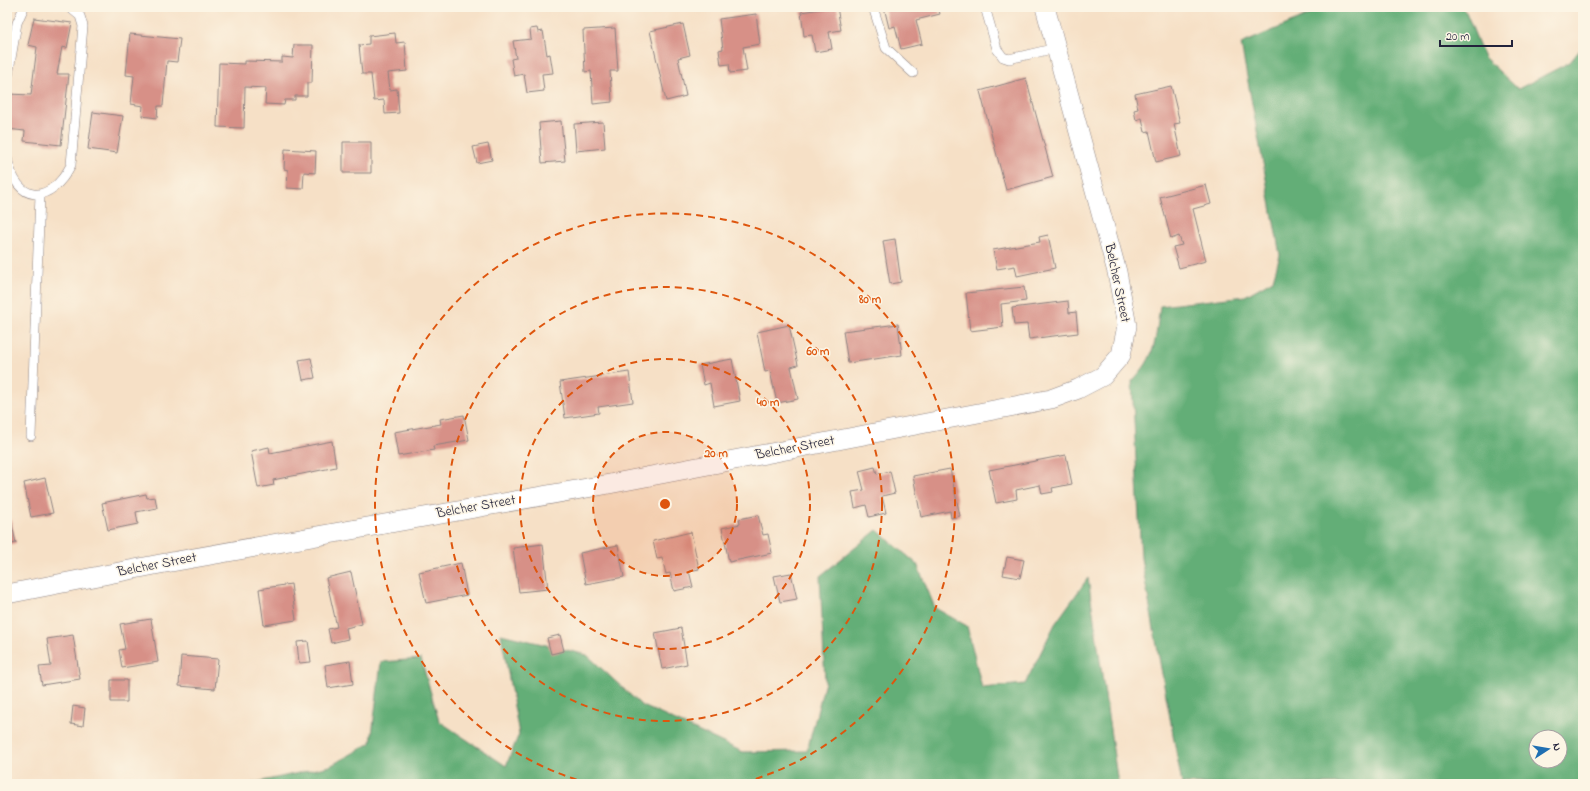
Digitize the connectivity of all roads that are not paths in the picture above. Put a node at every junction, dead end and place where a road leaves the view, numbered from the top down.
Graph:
1 (24, 7) edge
2 (69, 7) edge
3 (873, 7) edge
4 (985, 7) edge
5 (1045, 7) edge
6 (1056, 48) junction
7 (913, 73) dead end
8 (7, 82) edge
9 (7, 158) edge
10 (40, 195) junction
11 (31, 436) dead end
12 (7, 594) edge

1 - 8 lane
2 - 10 lane
3 - 7 lane
4 - 6 lane
5 - 6 street, Belcher Street
6 - 12 street, Belcher Street
9 - 10 lane
10 - 11 lane

